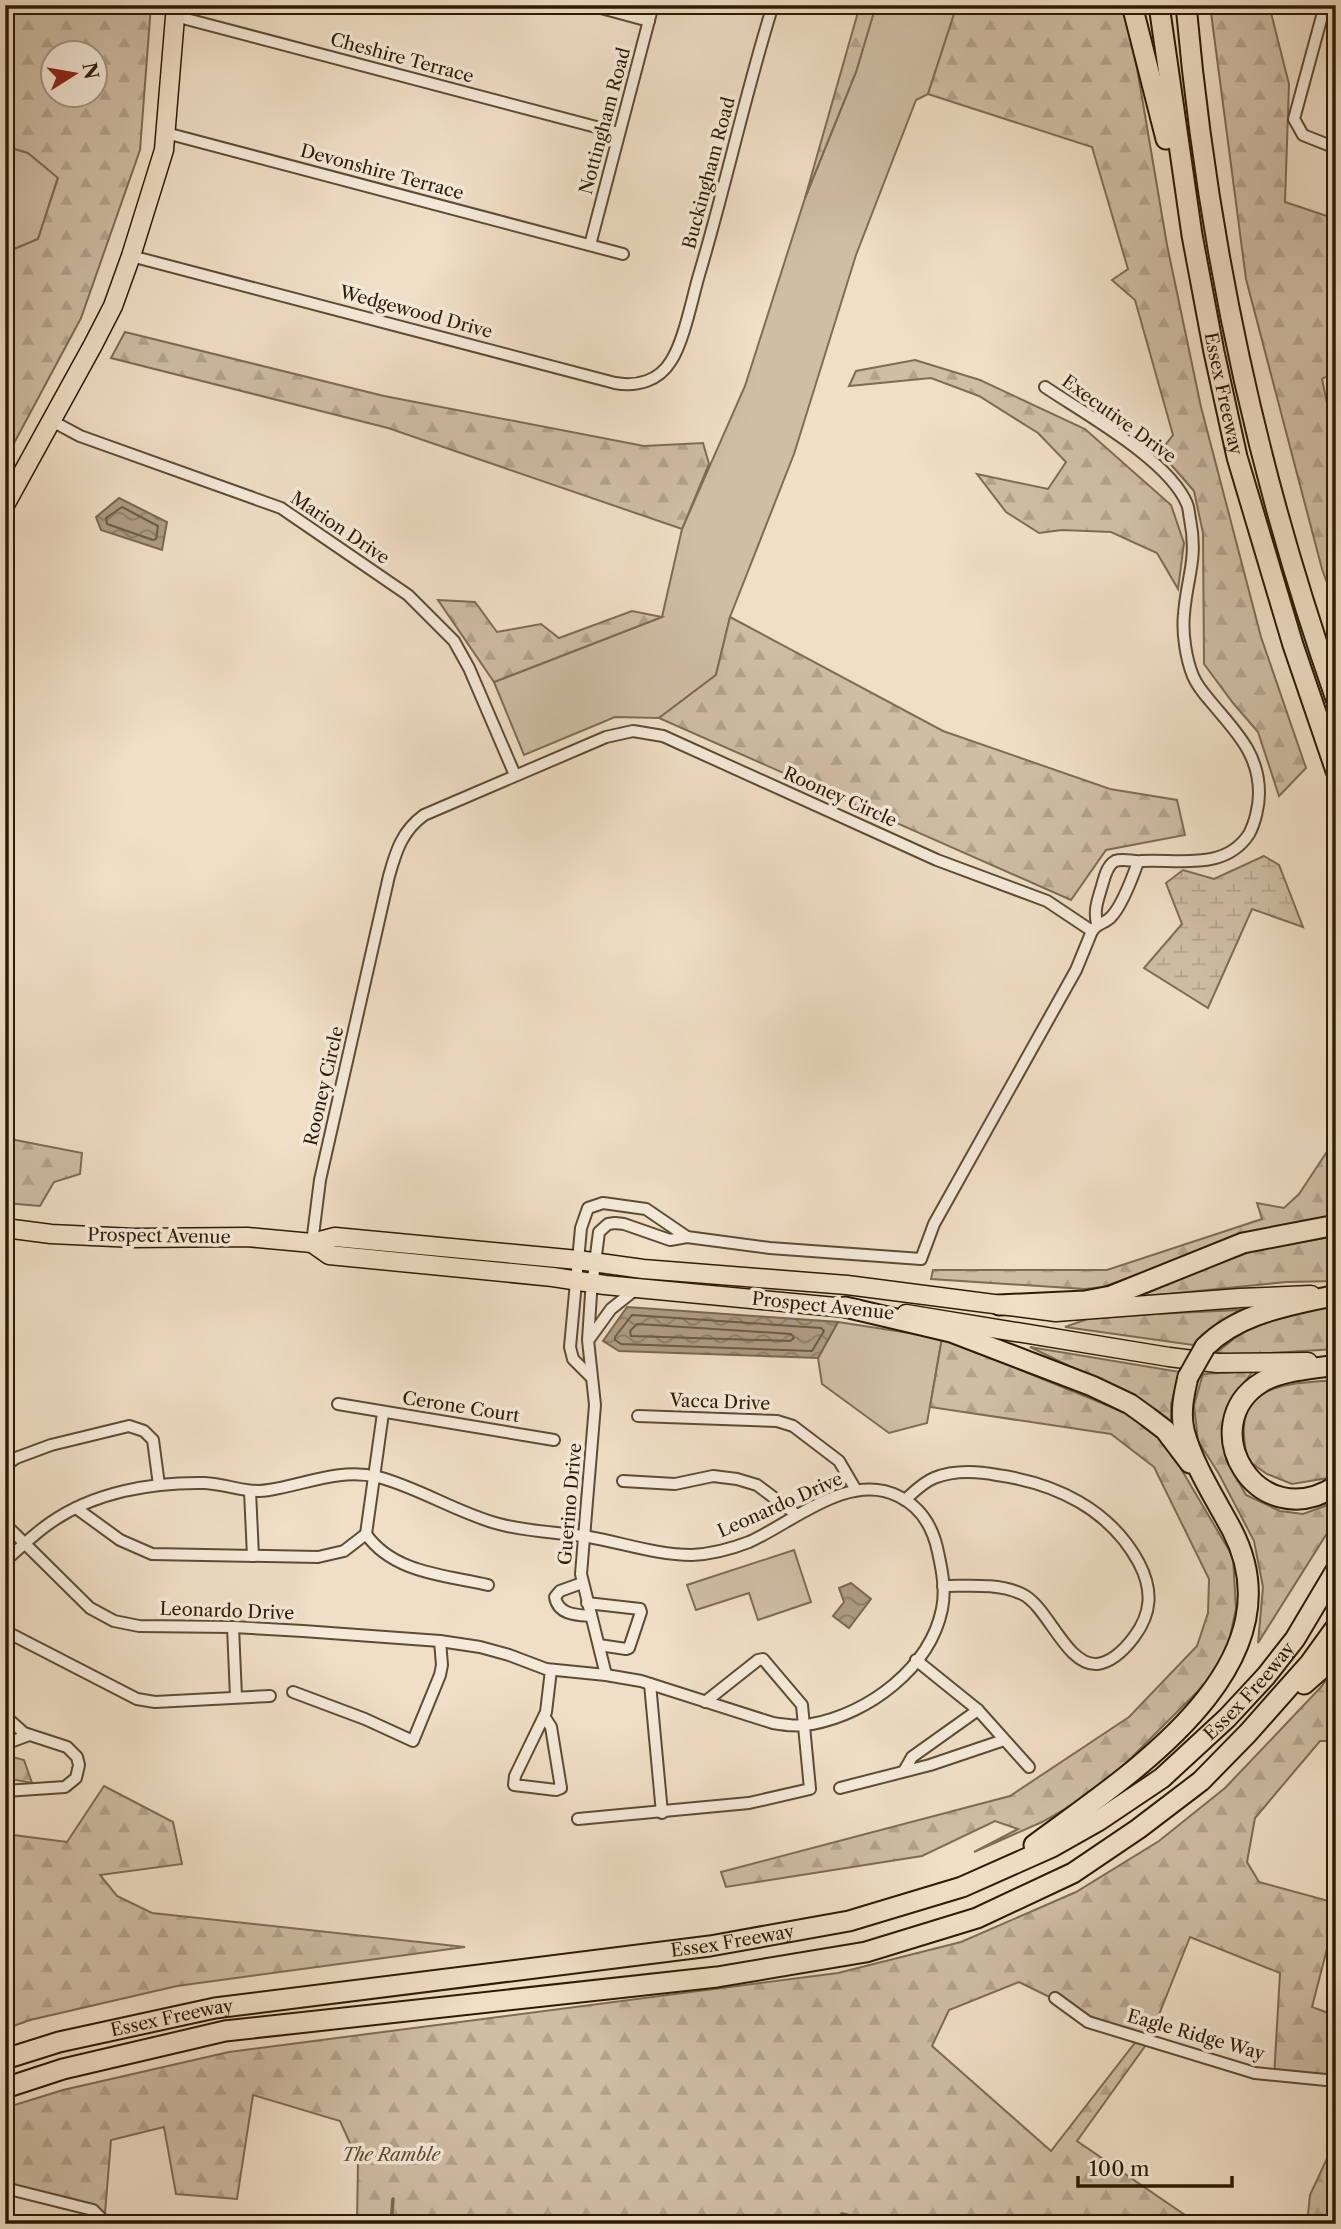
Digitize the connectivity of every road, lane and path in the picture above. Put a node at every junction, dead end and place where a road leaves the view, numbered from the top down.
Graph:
1 (590, 5) edge
2 (653, 5) edge
3 (773, 5) edge
4 (1132, 5) edge
5 (1159, 5) edge
6 (1186, 5) edge
7 (1325, 5) edge
8 (176, 11) edge
9 (649, 21) junction
10 (166, 133) junction
11 (620, 133) junction
12 (1336, 148) edge
13 (1192, 235) junction
14 (590, 245) junction
15 (623, 254) dead end
16 (131, 256) junction
17 (677, 349) joint
18 (1045, 387) dead end
19 (52, 421) junction
20 (5, 505) edge
21 (1336, 699) edge
22 (1336, 771) edge
23 (515, 775) junction
24 (1138, 862) junction
25 (1095, 928) junction
26 (1336, 1225) edge
27 (5, 1228) edge
28 (687, 1237) junction
29 (312, 1243) junction
30 (586, 1261) junction
31 (584, 1282) junction
32 (637, 1288) junction
33 (1336, 1294) edge
34 (999, 1305) junction
35 (845, 1307) junction
36 (588, 1340) junction
37 (1336, 1362) edge
38 (590, 1376) junction
39 (338, 1404) dead end
40 (383, 1413) junction
41 (638, 1416) dead end
42 (554, 1440) dead end
43 (5, 1466) edge
44 (374, 1476) junction
45 (623, 1481) dead end
46 (159, 1485) junction
47 (1336, 1486) edge
48 (856, 1490) junction
49 (250, 1491) junction
50 (905, 1500) junction
51 (1218, 1504) junction
52 (76, 1508) junction
53 (797, 1515) junction
54 (5, 1524) edge
55 (366, 1534) junction
56 (583, 1536) junction
57 (24, 1544) junction
58 (253, 1556) junction
59 (5, 1561) edge
60 (1336, 1570) edge
61 (582, 1583) junction
62 (488, 1585) dead end
63 (943, 1586) junction
64 (587, 1603) junction
65 (591, 1616) junction
66 (233, 1627) junction
67 (1336, 1628) edge
68 (5, 1632) edge
69 (440, 1641) junction
70 (599, 1645) junction
71 (1336, 1656) edge
72 (916, 1660) junction
73 (551, 1670) junction
74 (606, 1675) junction
75 (650, 1684) junction
76 (293, 1692) dead end
77 (270, 1696) dead end
78 (236, 1697) junction
79 (705, 1702) junction
80 (978, 1710) junction
81 (5, 1716) edge
82 (544, 1716) junction
83 (804, 1725) junction
84 (1248, 1733) junction
85 (29, 1735) junction
86 (1004, 1740) junction
87 (5, 1744) edge
88 (1029, 1768) dead end
89 (904, 1771) junction
90 (840, 1788) dead end
91 (5, 1791) edge
92 (662, 1812) junction
93 (578, 1819) dead end
94 (1005, 1867) junction
95 (1055, 1998) dead end
96 (5, 2059) edge
97 (1336, 2081) edge
98 (5, 2088) edge
99 (5, 2188) edge
100 (107, 2224) edge

1 - 9 street
2 - 9 street, Nottingham Road
3 - 17 street, Buckingham Road
4 - 13 highway
5 - 13 highway, Essex Freeway
6 - 21 highway, Essex Freeway
7 - 12 street
8 - 10 main road
8 - 11 street, Cheshire Terrace
9 - 11 street, Nottingham Road
10 - 14 street, Devonshire Terrace
10 - 16 main road
11 - 14 street, Nottingham Road
13 - 22 highway, Essex Freeway
14 - 15 street, Devonshire Terrace
16 - 17 street, Wedgewood Drive
16 - 19 main road
18 - 24 street, Executive Drive
19 - 20 main road
19 - 23 street, Marion Drive
23 - 25 street, Rooney Circle
23 - 29 street, Rooney Circle
24 - 25 street
24 - 25 street, Executive Drive
25 - 28 street
26 - 34 highway
27 - 29 main road, Prospect Avenue
28 - 30 street
28 - 30 street
29 - 30 main road, Prospect Avenue
29 - 31 main road, Prospect Avenue
30 - 31 street
30 - 31 street, Guerino Drive
30 - 34 main road, Prospect Avenue
31 - 32 main road, Prospect Avenue
31 - 36 street, Guerino Drive
31 - 38 street, Guerino Drive
32 - 35 main road, Prospect Avenue
32 - 36 street
33 - 34 main road, Prospect Avenue
33 - 51 highway, bridge
35 - 37 main road, Prospect Avenue
35 - 51 highway
36 - 38 street, Guerino Drive
37 - 47 highway
38 - 56 street, Guerino Drive
39 - 40 street
40 - 42 street, Cerone Court
40 - 44 street, Cerone Court
41 - 48 street, Vacca Drive
43 - 46 street
44 - 49 street, Leonardo Drive
44 - 55 street, Cerone Court
44 - 56 street, Leonardo Drive
45 - 53 street
46 - 49 street, Leonardo Drive
46 - 52 street, Leonardo Drive
48 - 50 street, Leonardo Drive
48 - 53 street, Leonardo Drive
49 - 58 street
50 - 63 street, Leonardo Drive
50 - 63 street
51 - 94 highway
52 - 57 street, Leonardo Drive
52 - 58 street
53 - 56 street, Leonardo Drive
54 - 57 street
55 - 58 street
55 - 62 street
56 - 61 street, Guerino Drive
57 - 59 street, Leonardo Drive
57 - 66 street, Leonardo Drive
60 - 94 highway, Essex Freeway
61 - 64 street, Guerino Drive
61 - 65 street
63 - 72 street, Leonardo Drive
64 - 65 street, Guerino Drive
64 - 70 street
65 - 70 street, Guerino Drive
66 - 69 street, Leonardo Drive
66 - 78 street
67 - 84 highway, Essex Freeway
68 - 78 street
69 - 73 street, Leonardo Drive
69 - 76 street
70 - 74 street, Guerino Drive
71 - 84 highway
72 - 80 street
72 - 83 street, Leonardo Drive
73 - 74 street, Leonardo Drive
73 - 82 street
74 - 75 street, Leonardo Drive
75 - 79 street, Leonardo Drive
75 - 92 street
77 - 78 street
79 - 83 street, Leonardo Drive
79 - 83 street
80 - 86 street
80 - 89 street
81 - 85 street
82 - 82 street
83 - 92 street
84 - 98 highway, Essex Freeway
85 - 87 street
85 - 91 street
86 - 88 street
86 - 89 street
89 - 90 street
92 - 93 street
94 - 96 highway, Essex Freeway
95 - 97 street, Eagle Ridge Way
99 - 100 street

